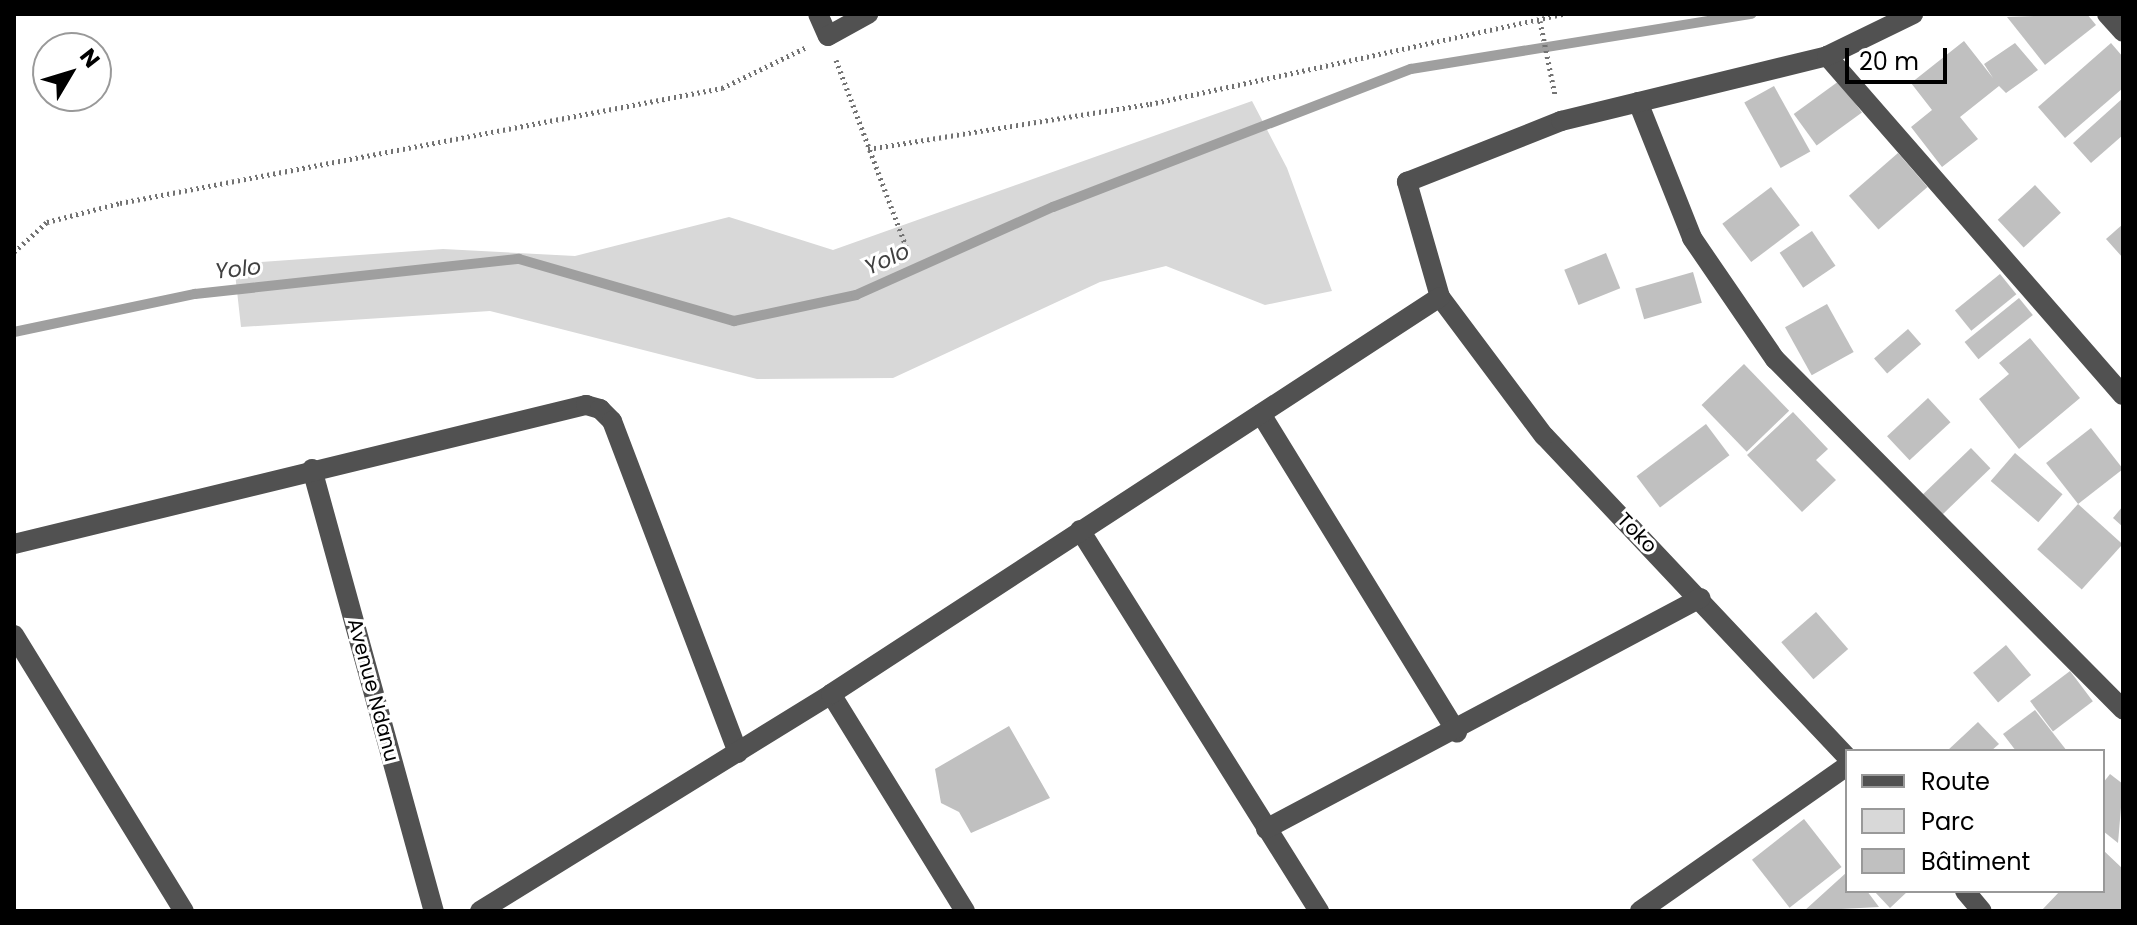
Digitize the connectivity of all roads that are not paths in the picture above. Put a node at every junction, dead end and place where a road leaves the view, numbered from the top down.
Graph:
1 (818, 14) edge
2 (868, 14) edge
3 (1913, 14) edge
4 (2107, 14) edge
5 (2123, 32) edge
6 (1827, 56) junction
7 (1638, 102) junction
8 (1440, 297) junction
9 (2123, 395) edge
10 (1261, 414) junction
11 (312, 469) junction
12 (1080, 530) junction
13 (14, 544) edge
14 (1700, 598) junction
15 (14, 635) edge
16 (831, 694) junction
17 (2123, 709) edge
18 (1457, 732) junction
19 (738, 753) junction
20 (1845, 755) edge
21 (1845, 767) edge
22 (1266, 829) junction
23 (1967, 893) edge
24 (184, 911) edge
25 (434, 911) edge
26 (480, 911) edge
27 (965, 911) edge
28 (1319, 911) edge
29 (1640, 911) edge
30 (1982, 911) edge

1 - 2 street
3 - 6 street
4 - 5 street
6 - 7 street
6 - 9 street
7 - 8 street
7 - 17 street
8 - 10 street
8 - 14 street, Toko
10 - 12 street
10 - 18 street
11 - 13 street
11 - 19 street
11 - 25 street, Avenue Ndanu
12 - 16 street
12 - 22 street
14 - 18 street
14 - 20 street, Toko
15 - 24 street
16 - 19 street
16 - 27 street
18 - 22 street
19 - 26 street
21 - 29 street
22 - 28 street
23 - 30 street

